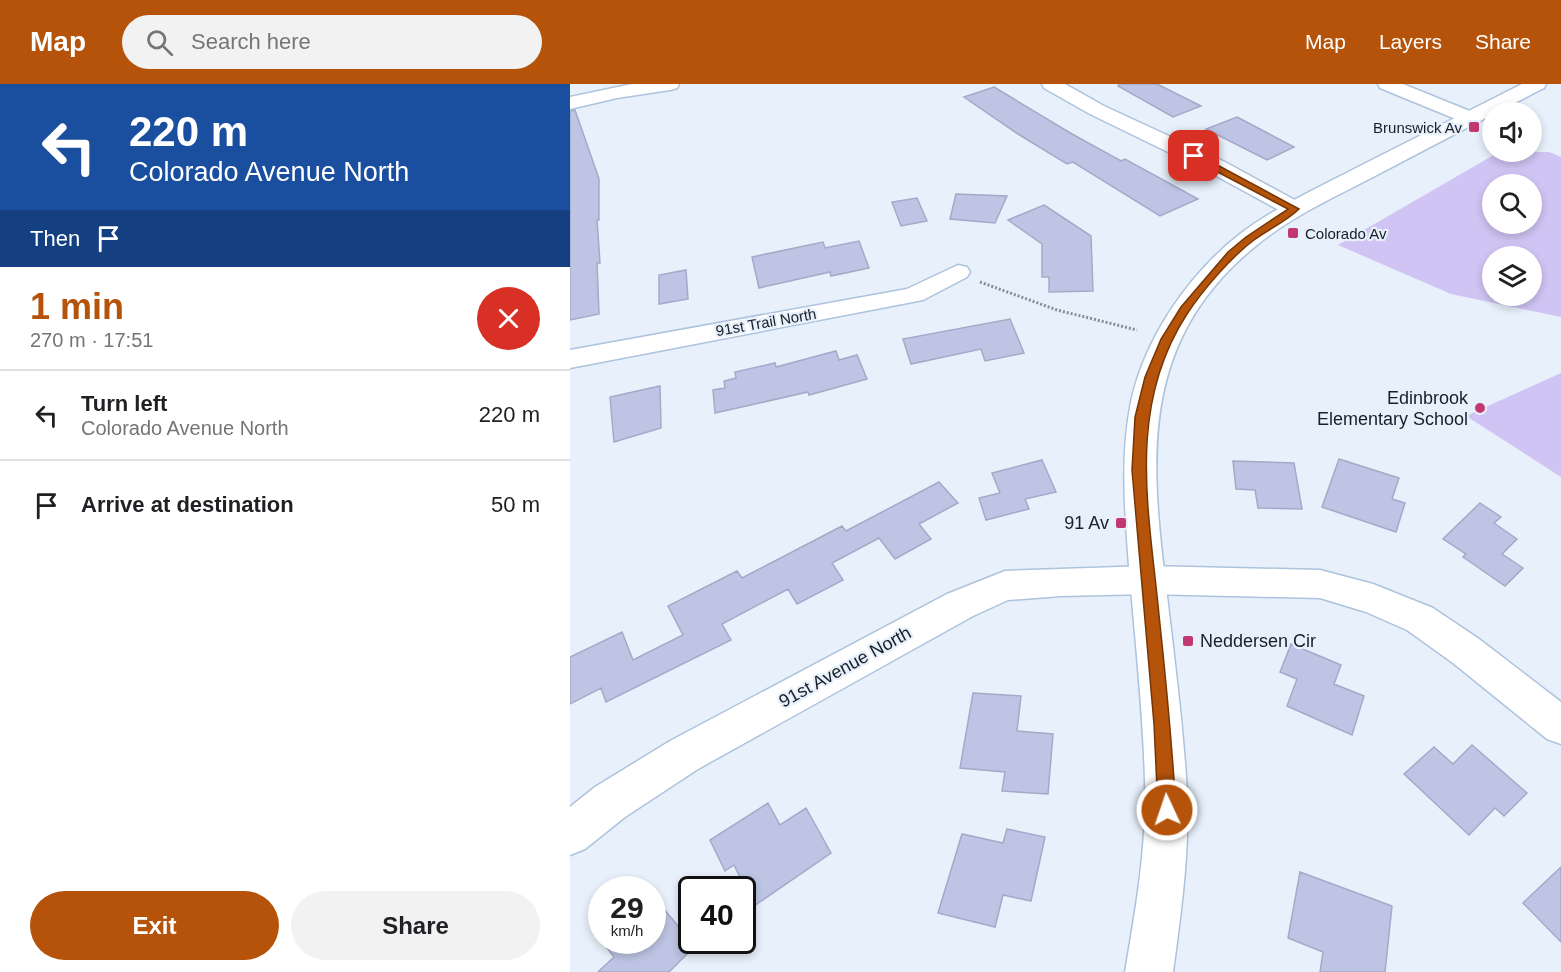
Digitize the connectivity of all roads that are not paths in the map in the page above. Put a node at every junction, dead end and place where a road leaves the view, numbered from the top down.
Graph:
1 (670, 84) edge
2 (1051, 84) edge
3 (1388, 84) edge
4 (1536, 84) edge
5 (570, 103) edge
6 (1470, 118) junction
7 (1294, 209) junction
8 (958, 272) road end
9 (570, 359) edge
10 (1148, 580) junction
11 (1561, 726) edge
12 (570, 834) edge
13 (1149, 972) edge

1 - 5 street
2 - 7 street
3 - 6 street
4 - 6 street
6 - 7 street
7 - 10 street
8 - 9 street, 91st Trail North
10 - 11 street, 91st Avenue North
10 - 12 street, 91st Avenue North
10 - 13 street

